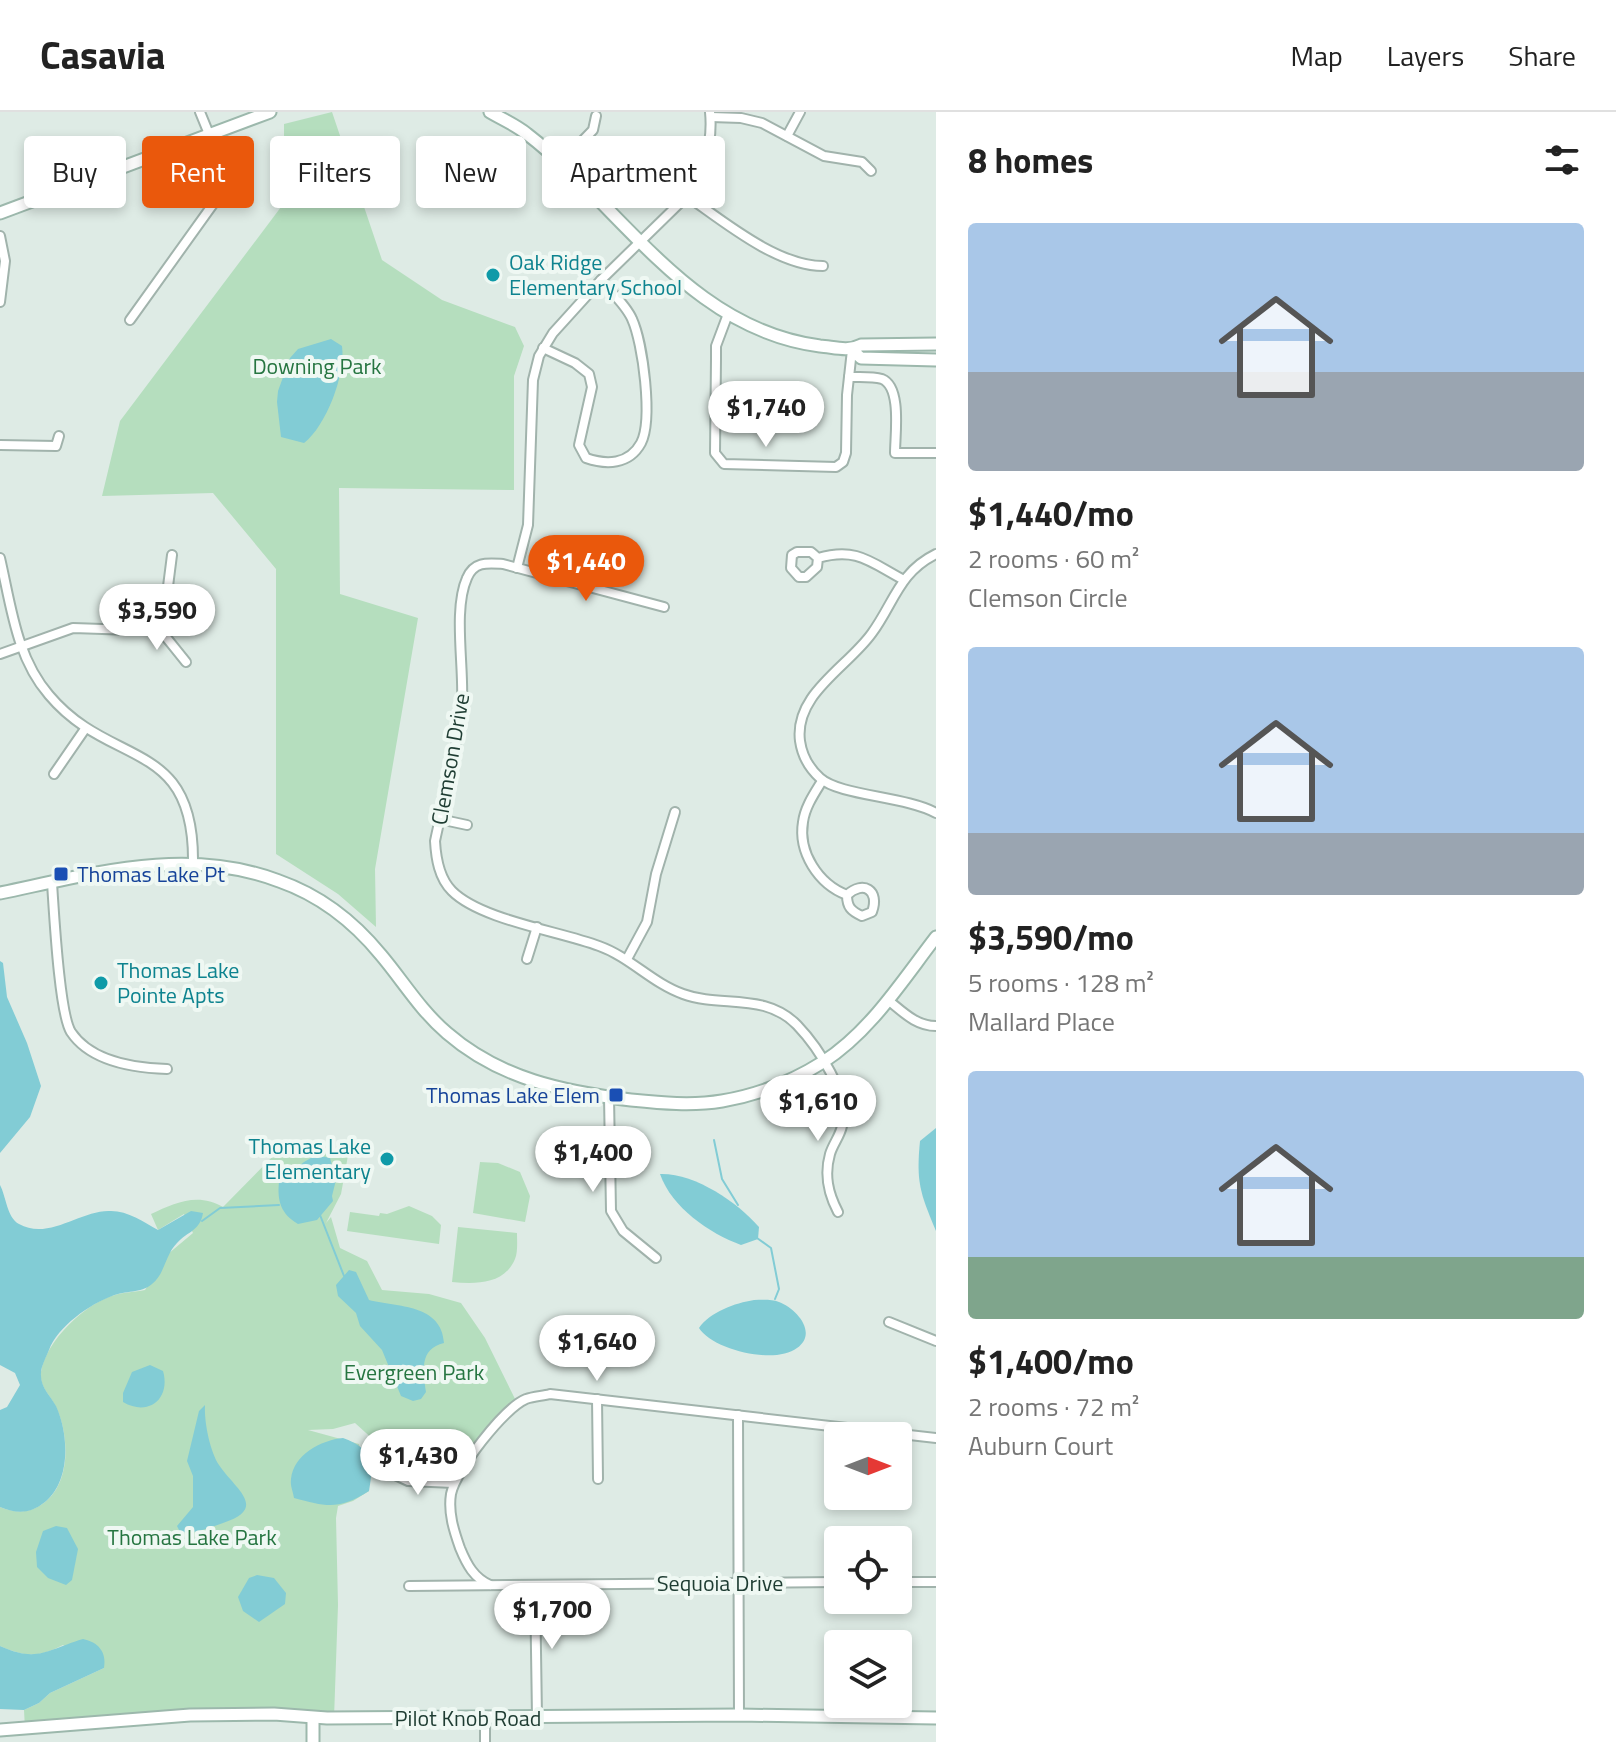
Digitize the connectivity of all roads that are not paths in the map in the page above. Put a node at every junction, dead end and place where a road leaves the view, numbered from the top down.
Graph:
1 (200, 112) edge
2 (270, 112) edge
3 (490, 112) edge
4 (800, 112) edge
5 (710, 114) edge
6 (596, 116) dead end
7 (209, 134) junction
8 (587, 136) edge
9 (709, 136) edge
10 (787, 136) junction
11 (542, 147) edge
12 (126, 165) edge
13 (871, 171) dead end
14 (24, 204) edge
15 (605, 208) edge
16 (676, 208) edge
17 (705, 208) edge
18 (0, 213) edge
19 (0, 236) edge
20 (641, 244) junction
21 (823, 266) dead end
22 (601, 280) junction
23 (0, 302) edge
24 (728, 314) junction
25 (130, 320) dead end
26 (936, 344) edge
27 (543, 348) junction
28 (852, 350) junction
29 (936, 360) edge
30 (849, 377) junction
31 (59, 436) dead end
32 (0, 445) edge
33 (936, 453) edge
34 (936, 554) edge
35 (172, 555) dead end
36 (0, 558) edge
37 (818, 558) dead end
38 (517, 568) junction
39 (904, 580) junction
40 (664, 607) dead end
41 (153, 621) junction
42 (21, 647) junction
43 (0, 654) edge
44 (186, 662) dead end
45 (85, 729) junction
46 (54, 774) dead end
47 (822, 781) junction
48 (675, 812) dead end
49 (936, 813) edge
50 (439, 819) junction
51 (467, 825) dead end
52 (193, 864) junction
53 (52, 883) junction
54 (0, 893) edge
55 (847, 895) dead end
56 (537, 927) junction
57 (936, 937) edge
58 (527, 959) dead end
59 (627, 959) junction
60 (888, 1000) junction
61 (936, 1026) edge
62 (823, 1062) junction
63 (167, 1069) dead end
64 (609, 1097) junction
65 (838, 1212) dead end
66 (656, 1258) dead end
67 (889, 1322) dead end
68 (936, 1341) edge
69 (597, 1399) junction
70 (738, 1415) junction
71 (824, 1429) edge
72 (912, 1437) edge
73 (936, 1438) edge
74 (391, 1473) dead end
75 (598, 1479) dead end
76 (454, 1483) junction
77 (824, 1582) edge
78 (912, 1582) edge
79 (936, 1582) edge
80 (738, 1583) junction
81 (490, 1585) junction
82 (535, 1585) junction
83 (409, 1586) dead end
84 (739, 1715) junction
85 (537, 1717) junction
86 (313, 1718) junction
87 (936, 1718) edge
88 (485, 1719) junction
89 (0, 1730) edge
90 (313, 1742) edge
91 (485, 1742) edge

1 - 7 street
2 - 7 street
3 - 11 street
4 - 10 street
5 - 9 street
5 - 10 street
6 - 8 street
7 - 12 street
7 - 25 street
10 - 13 street
14 - 18 street
15 - 20 street
16 - 20 street
17 - 21 street
19 - 23 street
20 - 22 street
20 - 24 street
22 - 27 street
22 - 27 street
24 - 28 street
24 - 30 street
26 - 28 street
27 - 38 street
28 - 29 street
28 - 30 street
30 - 33 street
31 - 32 street
34 - 39 street
35 - 41 street
36 - 42 street
37 - 39 street
38 - 40 street
38 - 50 street, Clemson Drive
39 - 47 street
41 - 42 street
41 - 44 street
42 - 43 street
42 - 45 street
45 - 46 street
45 - 52 street
47 - 49 street
47 - 55 street
48 - 59 street
50 - 51 street
50 - 56 street, Clemson Drive
52 - 53 street
52 - 64 street
53 - 54 street
53 - 63 street
56 - 58 street
56 - 59 street, Clemson Drive
57 - 60 street
59 - 62 street, Clemson Drive
60 - 61 street
60 - 62 street
62 - 64 street
62 - 65 street, Clemson Drive
64 - 66 street
67 - 68 street
69 - 70 street
69 - 75 street
69 - 76 street
70 - 71 street
70 - 80 street
72 - 73 street
74 - 76 street
76 - 81 street
77 - 80 street, Sequoia Drive
78 - 79 street
80 - 82 street, Sequoia Drive
80 - 84 street
81 - 82 street, Sequoia Drive
81 - 83 street, Sequoia Drive
82 - 85 street
84 - 85 street, Pilot Knob Road
84 - 87 street, Pilot Knob Road
85 - 88 street, Pilot Knob Road
86 - 88 street, Pilot Knob Road
86 - 89 street, Pilot Knob Road
86 - 90 street
88 - 91 street

